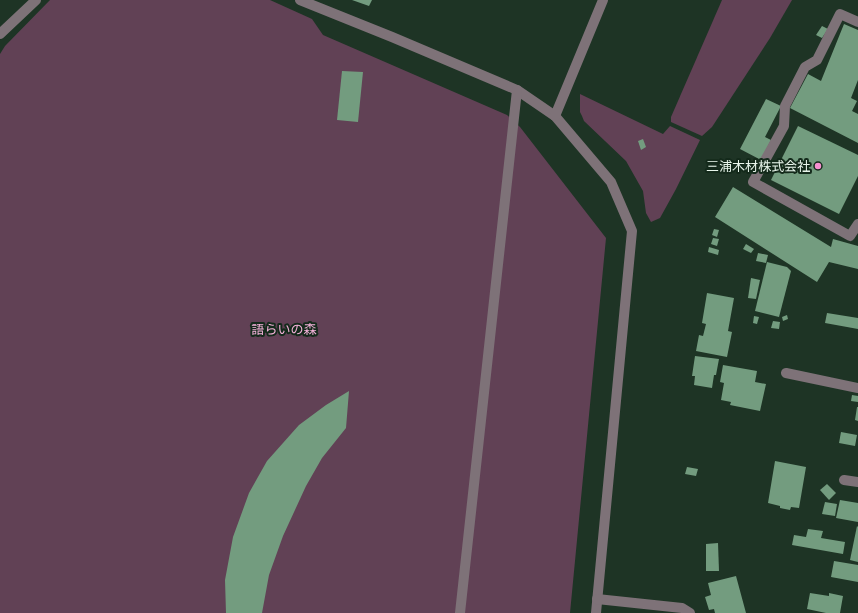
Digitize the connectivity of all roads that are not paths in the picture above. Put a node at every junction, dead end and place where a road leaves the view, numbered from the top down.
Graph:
1 (36, 0) edge
2 (300, 0) edge
3 (603, 0) edge
4 (321, 4) edge
5 (858, 22) edge
6 (0, 34) edge
7 (517, 90) junction
8 (555, 116) junction
9 (858, 224) edge
10 (786, 373) dead end
11 (858, 388) edge
12 (844, 480) dead end
13 (858, 482) edge
14 (597, 599) junction
15 (460, 613) edge
16 (596, 613) edge
17 (690, 613) edge

1 - 6 street
2 - 4 street
3 - 8 street
4 - 7 street
5 - 9 street
7 - 8 street
7 - 15 street
8 - 14 street
10 - 11 street
12 - 13 street
14 - 16 street
14 - 17 street

